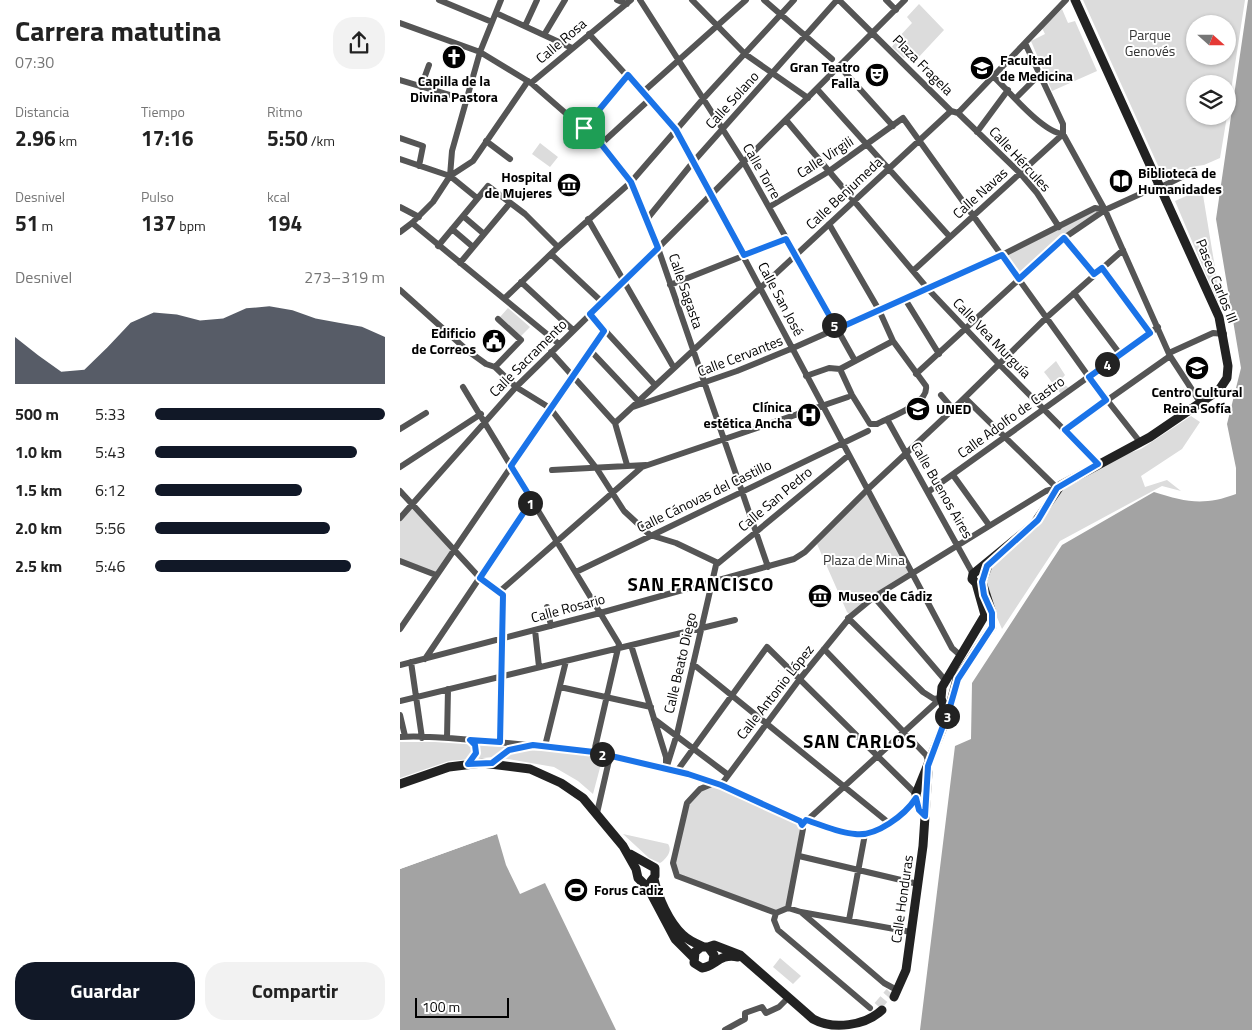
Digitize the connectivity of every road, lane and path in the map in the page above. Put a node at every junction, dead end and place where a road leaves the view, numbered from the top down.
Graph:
1 (439, 0) edge
2 (501, 0) edge
3 (537, 0) edge
4 (565, 0) edge
5 (617, 0) edge
6 (640, 0) edge
7 (692, 0) edge
8 (746, 0) edge
9 (764, 0) edge
10 (794, 0) edge
11 (838, 0) edge
12 (886, 0) edge
13 (905, 0) edge
14 (1066, 0) edge
15 (1075, 0) edge
16 (629, 2) edge
17 (896, 10) junction
18 (496, 13) junction
19 (780, 16) junction
20 (492, 22) junction
21 (400, 23) edge
22 (525, 26) junction
23 (718, 27) junction
24 (873, 33) junction
25 (589, 34) junction
26 (544, 35) junction
27 (805, 37) junction
28 (1025, 43) junction
29 (572, 48) junction
30 (480, 52) junction
31 (745, 54) junction
32 (832, 58) dead end
33 (678, 60) junction
34 (429, 65) dead end
35 (840, 67) junction
36 (773, 73) junction
37 (1040, 74) junction
38 (628, 75) junction
39 (993, 76) junction
40 (400, 80) edge
41 (529, 82) junction
42 (421, 86) junction
43 (817, 89) junction
44 (1008, 90) junction
45 (643, 92) junction
46 (808, 98) junction
47 (1016, 98) junction
48 (650, 99) junction
49 (703, 99) junction
50 (467, 100) junction
51 (955, 112) junction
52 (786, 120) junction
53 (893, 126) junction
54 (584, 128) junction
55 (723, 129) junction
56 (676, 130) junction
57 (977, 132) junction
58 (1063, 134) junction
59 (400, 138) edge
60 (920, 140) junction
61 (486, 141) junction
62 (601, 144) junction
63 (866, 145) junction
64 (400, 159) edge
65 (510, 159) dead end
66 (694, 161) junction
67 (743, 161) junction
68 (419, 166) junction
69 (888, 169) junction
70 (1194, 171) dead end
71 (828, 172) junction
72 (1020, 173) junction
73 (450, 176) junction
74 (631, 182) junction
75 (1161, 186) junction
76 (710, 193) junction
77 (477, 198) junction
78 (853, 202) junction
79 (510, 203) junction
80 (400, 207) edge
81 (769, 207) junction
82 (1105, 210) junction
83 (973, 215) junction
84 (463, 216) junction
85 (419, 217) junction
86 (588, 219) junction
87 (647, 219) junction
88 (412, 223) junction
89 (829, 224) junction
90 (1059, 227) junction
91 (452, 229) junction
92 (400, 232) edge
93 (484, 234) junction
94 (950, 237) junction
95 (1064, 238) junction
96 (786, 239) junction
97 (438, 246) junction
98 (473, 247) junction
99 (558, 247) junction
100 (658, 248) junction
101 (1123, 250) junction
102 (551, 254) junction
103 (744, 255) junction
104 (795, 255) junction
105 (1002, 255) junction
106 (460, 262) junction
107 (1102, 268) junction
108 (914, 270) junction
109 (1094, 274) junction
110 (1019, 279) junction
111 (625, 280) junction
112 (521, 282) junction
113 (670, 285) junction
114 (762, 287) junction
115 (928, 289) junction
116 (400, 290) edge
117 (1074, 293) junction
118 (505, 298) junction
119 (905, 299) junction
120 (602, 302) junction
121 (879, 310) junction
122 (590, 314) junction
123 (1046, 318) junction
124 (498, 319) dead end
125 (1158, 327) junction
126 (837, 329) junction
127 (965, 329) junction
128 (573, 330) junction
129 (604, 331) junction
130 (1150, 333) junction
131 (1224, 334) junction
132 (893, 341) junction
133 (559, 344) junction
134 (793, 348) junction
135 (590, 350) junction
136 (693, 350) junction
137 (551, 352) junction
138 (939, 354) junction
139 (1120, 354) junction
140 (1169, 355) junction
141 (854, 359) junction
142 (999, 364) junction
143 (494, 367) junction
144 (674, 368) junction
145 (840, 369) junction
146 (916, 374) junction
147 (573, 375) junction
148 (806, 376) junction
149 (1089, 377) junction
150 (704, 383) junction
151 (656, 385) junction
152 (463, 387) dead end
153 (516, 387) junction
154 (645, 395) junction
155 (941, 396) dead end
156 (848, 397) dead end
157 (965, 398) junction
158 (1106, 400) junction
159 (639, 402) junction
160 (650, 402) junction
161 (1200, 402) junction
162 (822, 406) junction
163 (550, 408) junction
164 (633, 408) junction
165 (953, 409) junction
166 (1044, 409) junction
167 (426, 413) dead end
168 (483, 417) junction
169 (887, 419) junction
170 (615, 423) junction
171 (400, 429) edge
172 (1065, 430) junction
173 (868, 431) dead end
174 (1004, 438) junction
175 (724, 439) junction
176 (1140, 442) junction
177 (843, 444) junction
178 (906, 453) junction
179 (849, 455) junction
180 (648, 464) junction
181 (1098, 464) junction
182 (627, 465) junction
183 (511, 466) junction
184 (400, 467) edge
185 (596, 469) junction
186 (552, 470) dead end
187 (953, 475) junction
188 (1057, 488) junction
189 (868, 489) junction
190 (400, 491) edge
191 (741, 492) junction
192 (928, 492) junction
193 (613, 493) junction
194 (532, 500) junction
195 (411, 504) junction
196 (400, 518) edge
197 (989, 525) junction
198 (756, 532) junction
199 (650, 535) junction
200 (557, 542) junction
201 (958, 544) junction
202 (453, 550) junction
203 (400, 561) edge
204 (718, 564) junction
205 (768, 567) junction
206 (576, 572) junction
207 (912, 573) junction
208 (436, 575) junction
209 (480, 578) junction
210 (978, 578) junction
211 (711, 583) junction
212 (499, 592) junction
213 (874, 597) junction
214 (547, 607) dead end
215 (600, 613) junction
216 (850, 617) junction
217 (735, 620) dead end
218 (550, 626) junction
219 (700, 628) junction
220 (400, 629) edge
221 (535, 630) junction
222 (503, 638) junction
223 (631, 645) junction
224 (619, 647) junction
225 (824, 649) junction
226 (961, 656) junction
227 (425, 659) junction
228 (566, 661) junction
229 (411, 662) junction
230 (693, 664) junction
231 (400, 665) edge
232 (539, 667) junction
233 (502, 675) junction
234 (798, 680) junction
235 (945, 680) junction
236 (560, 687) junction
237 (448, 689) junction
238 (732, 695) junction
239 (416, 697) junction
240 (608, 697) junction
241 (941, 698) junction
242 (400, 701) edge
243 (651, 707) junction
244 (400, 716) edge
245 (947, 716) junction
246 (654, 719) junction
247 (766, 722) junction
248 (902, 731) junction
249 (677, 734) junction
250 (402, 737) edge
251 (422, 738) junction
252 (447, 738) junction
253 (470, 740) junction
254 (500, 742) junction
255 (533, 745) junction
256 (545, 746) junction
257 (694, 748) junction
258 (594, 752) junction
259 (610, 756) junction
260 (875, 756) junction
261 (492, 763) junction
262 (468, 764) junction
263 (928, 766) junction
264 (666, 769) junction
265 (677, 771) junction
266 (727, 774) junction
267 (400, 784) edge
268 (718, 784) junction
269 (843, 784) junction
270 (916, 796) junction
271 (597, 813) junction
272 (925, 816) junction
273 (804, 822) junction
274 (889, 823) junction
275 (865, 834) junction
276 (628, 852) junction
277 (799, 856) junction
278 (645, 863) junction
279 (859, 870) junction
280 (637, 873) junction
281 (654, 879) junction
282 (642, 882) junction
283 (918, 884) junction
284 (788, 908) junction
285 (801, 912) junction
286 (776, 913) junction
287 (849, 920) junction
288 (911, 932) junction
289 (706, 947) junction
290 (693, 957) junction
291 (744, 958) junction
292 (713, 962) junction
293 (895, 990) joint
294 (788, 998) junction
295 (877, 1008) joint
296 (823, 1027) edge
297 (726, 1030) edge

1 - 20 street
2 - 18 street
3 - 22 street
4 - 26 street
5 - 16 street
6 - 33 street, Calle Torre
7 - 23 street
8 - 23 street
9 - 19 street
10 - 19 street
11 - 24 street, Plaza Fragela
11 - 27 street, Calle Solano
12 - 17 street
13 - 17 street, Calle Sacramento
14 - 28 street, Calle Benjumeda
15 - 75 street, Paseo Carlos III
16 - 25 street, Calle Rosa
17 - 24 street, Calle Sacramento
18 - 20 street
18 - 22 street
19 - 27 street
19 - 31 street
20 - 30 street
21 - 30 street, Calle Sagasta
22 - 26 street
23 - 31 street
23 - 33 street
24 - 35 street, Calle Sacramento
24 - 51 street, Plaza Fragela
25 - 29 street, Calle Rosa
25 - 38 street, Calle San José
26 - 29 street
27 - 32 street
27 - 36 street, Calle Solano
28 - 37 street
28 - 39 street, Calle Benjumeda
29 - 41 street, Calle Rosa
30 - 41 street, Calle Sagasta
30 - 50 street
31 - 36 street
31 - 49 street
33 - 45 street
33 - 49 street, Calle Torre
34 - 42 street
35 - 43 street, Calle Sacramento
35 - 53 street
36 - 46 street
36 - 55 street, Calle Solano
37 - 47 street
37 - 58 street
38 - 45 street, Calle San José
38 - 54 street
39 - 44 street
39 - 51 street, Calle Benjumeda
40 - 42 street
41 - 54 street, Calle Sagasta
41 - 61 street, Calle Rosa
42 - 50 street
43 - 46 street, Calle Sacramento
43 - 63 street
44 - 47 street
44 - 57 street
45 - 48 street, Calle San José
46 - 52 street, Calle Sacramento
47 - 58 street
48 - 56 street, Calle San José
48 - 62 street
49 - 55 street, Calle Torre
49 - 56 street
50 - 73 street
51 - 57 street, Calle Hércules
51 - 60 street, Calle Benjumeda
52 - 67 street, Calle Sacramento
52 - 71 street, Calle Vea Murguía
53 - 60 street
53 - 63 street, Calle Virgili
54 - 62 street, Calle Sagasta
55 - 66 street, Calle Solano
55 - 67 street, Calle Torre
56 - 66 street, Calle San José
56 - 74 street
57 - 72 street, Calle Hércules
58 - 72 street, Calle Navas
58 - 82 street
59 - 68 street
60 - 69 street, Calle Benjumeda
60 - 83 street
61 - 65 street
61 - 73 street, Calle Rosa
62 - 74 street, Calle Sagasta
63 - 69 street
63 - 71 street, Calle Virgili
64 - 68 street
66 - 76 street, Calle San José
66 - 87 street, Calle Solano
67 - 76 street, Calle Sacramento
67 - 81 street, Calle Torre
68 - 73 street
69 - 78 street, Calle Benjumeda
69 - 94 street
70 - 75 street
71 - 78 street, Calle Vea Murguía
71 - 81 street, Calle Virgili
72 - 83 street, Calle Navas
72 - 90 street, Calle Hércules
73 - 77 street
73 - 85 street
74 - 86 street
74 - 87 street, Calle Sagasta
75 - 82 street
75 - 131 street, Paseo Carlos III
76 - 100 street, Calle Sacramento
76 - 103 street, Calle San José
77 - 79 street
77 - 84 street
78 - 89 street, Calle Benjumeda
78 - 108 street, Calle Vea Murguía
79 - 93 street
79 - 99 street
80 - 85 street
81 - 96 street, Calle Torre
82 - 90 street, Calle Cervantes
82 - 95 street
82 - 101 street
83 - 94 street, Calle Navas
83 - 105 street
84 - 91 street
84 - 93 street
85 - 88 street
86 - 99 street
86 - 111 street
87 - 100 street, Calle Sagasta
88 - 92 street
88 - 97 street
89 - 104 street, Calle Benjumeda
89 - 121 street
90 - 105 street, Calle Cervantes
91 - 97 street
91 - 98 street
93 - 98 street
94 - 108 street, Calle Navas
95 - 109 street
95 - 110 street
96 - 103 street
96 - 104 street, Calle Torre
97 - 106 street
98 - 106 street
99 - 102 street
100 - 111 street, Calle Sacramento
100 - 113 street, Calle Sagasta
101 - 107 street
101 - 125 street
102 - 112 street
102 - 120 street
103 - 113 street
103 - 114 street, Calle San José
104 - 114 street, Calle Benjumeda
104 - 126 street, Calle Torre
105 - 110 street
105 - 115 street, Calle Cervantes
106 - 118 street
107 - 109 street
107 - 130 street
108 - 115 street, Calle Vea Murguía
109 - 117 street
110 - 123 street
110 - 127 street
111 - 120 street, Calle Sacramento
111 - 144 street
112 - 118 street
112 - 128 street
113 - 136 street, Calle Sagasta
114 - 134 street, Calle San José
114 - 136 street, Calle Benjumeda
115 - 119 street, Calle Cervantes
115 - 127 street, Calle Vea Murguía
116 - 143 street
117 - 123 street
117 - 139 street
118 - 133 street
119 - 121 street, Calle Cervantes
119 - 138 street
120 - 122 street, Calle Sacramento
121 - 126 street, Calle Cervantes
121 - 132 street
122 - 128 street, Calle Sacramento
122 - 129 street
123 - 142 street
123 - 149 street
124 - 143 street
125 - 130 street, Calle Adolfo de Castro
125 - 140 street
126 - 134 street, Calle Cervantes
126 - 141 street, Calle Torre
127 - 138 street
127 - 142 street, Calle Vea Murguía
128 - 133 street, Calle Sacramento
129 - 135 street
129 - 151 street
130 - 139 street, Calle Adolfo de Castro
131 - 140 street
131 - 161 street, Paseo Carlos III
132 - 141 street
132 - 146 street
133 - 137 street, Calle Sacramento
134 - 148 street, Calle San José
134 - 150 street, Calle Cervantes
135 - 147 street
135 - 159 street
136 - 144 street, Calle Benjumeda
136 - 150 street, Calle Sagasta
137 - 147 street
137 - 153 street, Calle Sacramento
138 - 146 street
139 - 149 street, Calle Adolfo de Castro
140 - 158 street
140 - 161 street
141 - 145 street
142 - 157 street
142 - 166 street, Calle Vea Murguía
143 - 153 street
144 - 151 street, Calle Benjumeda
145 - 148 street
145 - 169 street
146 - 169 street
147 - 163 street
147 - 170 street
148 - 162 street, Calle San José
149 - 158 street
149 - 166 street, Calle Adolfo de Castro
150 - 160 street, Calle Cervantes
150 - 175 street, Calle Sagasta
151 - 154 street, Calle Benjumeda
152 - 168 street
153 - 163 street
153 - 168 street, Calle Sacramento
154 - 159 street, Calle Benjumeda
154 - 160 street
155 - 165 street
156 - 162 street
157 - 165 street
157 - 174 street
158 - 172 street
158 - 176 street
159 - 164 street, Calle Benjumeda
160 - 164 street, Calle Cervantes
161 - 176 street
162 - 175 street
162 - 177 street, Calle San José
163 - 183 street
163 - 185 street
164 - 170 street, Calle Benjumeda
165 - 178 street
166 - 172 street, Calle Vea Murguía
166 - 174 street, Calle Adolfo de Castro
167 - 171 street
168 - 183 street
168 - 184 street
168 - 195 street, Calle Sacramento
169 - 178 street, Calle Buenos Aires
170 - 182 street
172 - 181 street, Calle Vea Murguía
173 - 177 street, Calle Cánovas del Castillo
174 - 187 street, Calle Adolfo de Castro
174 - 188 street
175 - 180 street
175 - 191 street, Calle Sagasta
176 - 181 street
177 - 179 street, Calle San José
177 - 191 street, Calle Cánovas del Castillo
178 - 189 street
178 - 192 street, Calle Buenos Aires
179 - 189 street, Calle San José
179 - 198 street, Calle San Pedro
180 - 182 street
180 - 193 street
181 - 188 street
182 - 185 street
183 - 194 street
183 - 202 street
185 - 186 street
185 - 193 street
187 - 192 street, Calle Adolfo de Castro
187 - 197 street
188 - 197 street
188 - 210 street
189 - 205 street, Calle Rosario
189 - 207 street
190 - 195 street
191 - 198 street, Calle Sagasta
191 - 199 street, Calle Cánovas del Castillo
192 - 201 street, Calle Buenos Aires
193 - 199 street
193 - 200 street
194 - 200 street
194 - 209 street
195 - 196 street, Calle Sacramento
195 - 202 street
197 - 201 street
198 - 204 street, Calle San Pedro
198 - 205 street, Calle Sagasta
199 - 204 street
199 - 206 street, Calle Cánovas del Castillo
200 - 206 street
200 - 212 street
201 - 207 street
201 - 210 street, Calle Buenos Aires
202 - 208 street
202 - 209 street
203 - 208 street
204 - 211 street, Calle Beato Diego
205 - 211 street, Calle Rosario
206 - 215 street
207 - 213 street
207 - 226 street
208 - 220 street
209 - 212 street
209 - 227 street
210 - 226 street
210 - 245 street
211 - 215 street, Calle Rosario
211 - 219 street, Calle Beato Diego
212 - 222 street
213 - 216 street
213 - 235 street
214 - 218 street
215 - 218 street, Calle Rosario
215 - 224 street
216 - 225 street, Calle Antonio López
216 - 241 street
217 - 219 street
218 - 221 street, Calle Rosario
219 - 223 street
219 - 230 street, Calle Beato Diego
221 - 222 street, Calle Rosario
221 - 232 street
222 - 227 street, Calle Rosario
222 - 233 street
223 - 224 street
223 - 243 street
224 - 228 street
224 - 240 street
225 - 234 street, Calle Antonio López
225 - 248 street
226 - 235 street
227 - 229 street, Calle Rosario
228 - 232 street
228 - 236 street
229 - 231 street, Calle Rosario
229 - 239 street
230 - 238 street
230 - 249 street, Calle Beato Diego
232 - 233 street
233 - 237 street
233 - 254 street
234 - 238 street
234 - 247 street, Calle Antonio López
234 - 260 street
235 - 241 street
236 - 240 street
236 - 256 street
237 - 239 street
237 - 252 street
238 - 247 street
238 - 257 street
239 - 242 street
239 - 251 street
240 - 243 street
240 - 258 street
241 - 245 street
241 - 248 street
243 - 246 street
244 - 250 street
245 - 263 street
246 - 249 street
246 - 264 street
247 - 266 street, Calle Antonio López
247 - 269 street
248 - 260 street
248 - 263 street
249 - 257 street
249 - 264 street, Calle Beato Diego
250 - 251 street
251 - 252 street
252 - 253 street
253 - 254 street
253 - 262 street
254 - 255 street
255 - 256 street
255 - 261 street
256 - 258 street
257 - 265 street
257 - 266 street
258 - 259 street
259 - 264 street
259 - 271 street
260 - 269 street
260 - 270 street
261 - 262 street
261 - 271 street
262 - 267 street
263 - 270 street
263 - 272 street, Calle Honduras
264 - 265 street
265 - 268 street
266 - 268 street, Calle Antonio López
268 - 273 street
268 - 286 street
269 - 273 street
269 - 274 street
270 - 272 street
270 - 274 street
271 - 276 street
272 - 283 street, Calle Honduras
273 - 275 street
273 - 277 street
274 - 275 street
275 - 279 street
276 - 278 street
276 - 280 street
277 - 279 street
277 - 284 street
278 - 280 street
278 - 281 street
279 - 283 street
279 - 287 street
280 - 282 street
281 - 282 street
281 - 289 street
282 - 290 street
283 - 288 street, Calle Honduras
284 - 285 street
284 - 286 street
285 - 287 street
285 - 293 street
286 - 295 street
287 - 288 street
288 - 293 street, Calle Honduras
289 - 290 street
289 - 291 street
289 - 292 street
290 - 292 street
291 - 292 street
291 - 294 street
294 - 296 street
294 - 297 street
295 - 296 street

